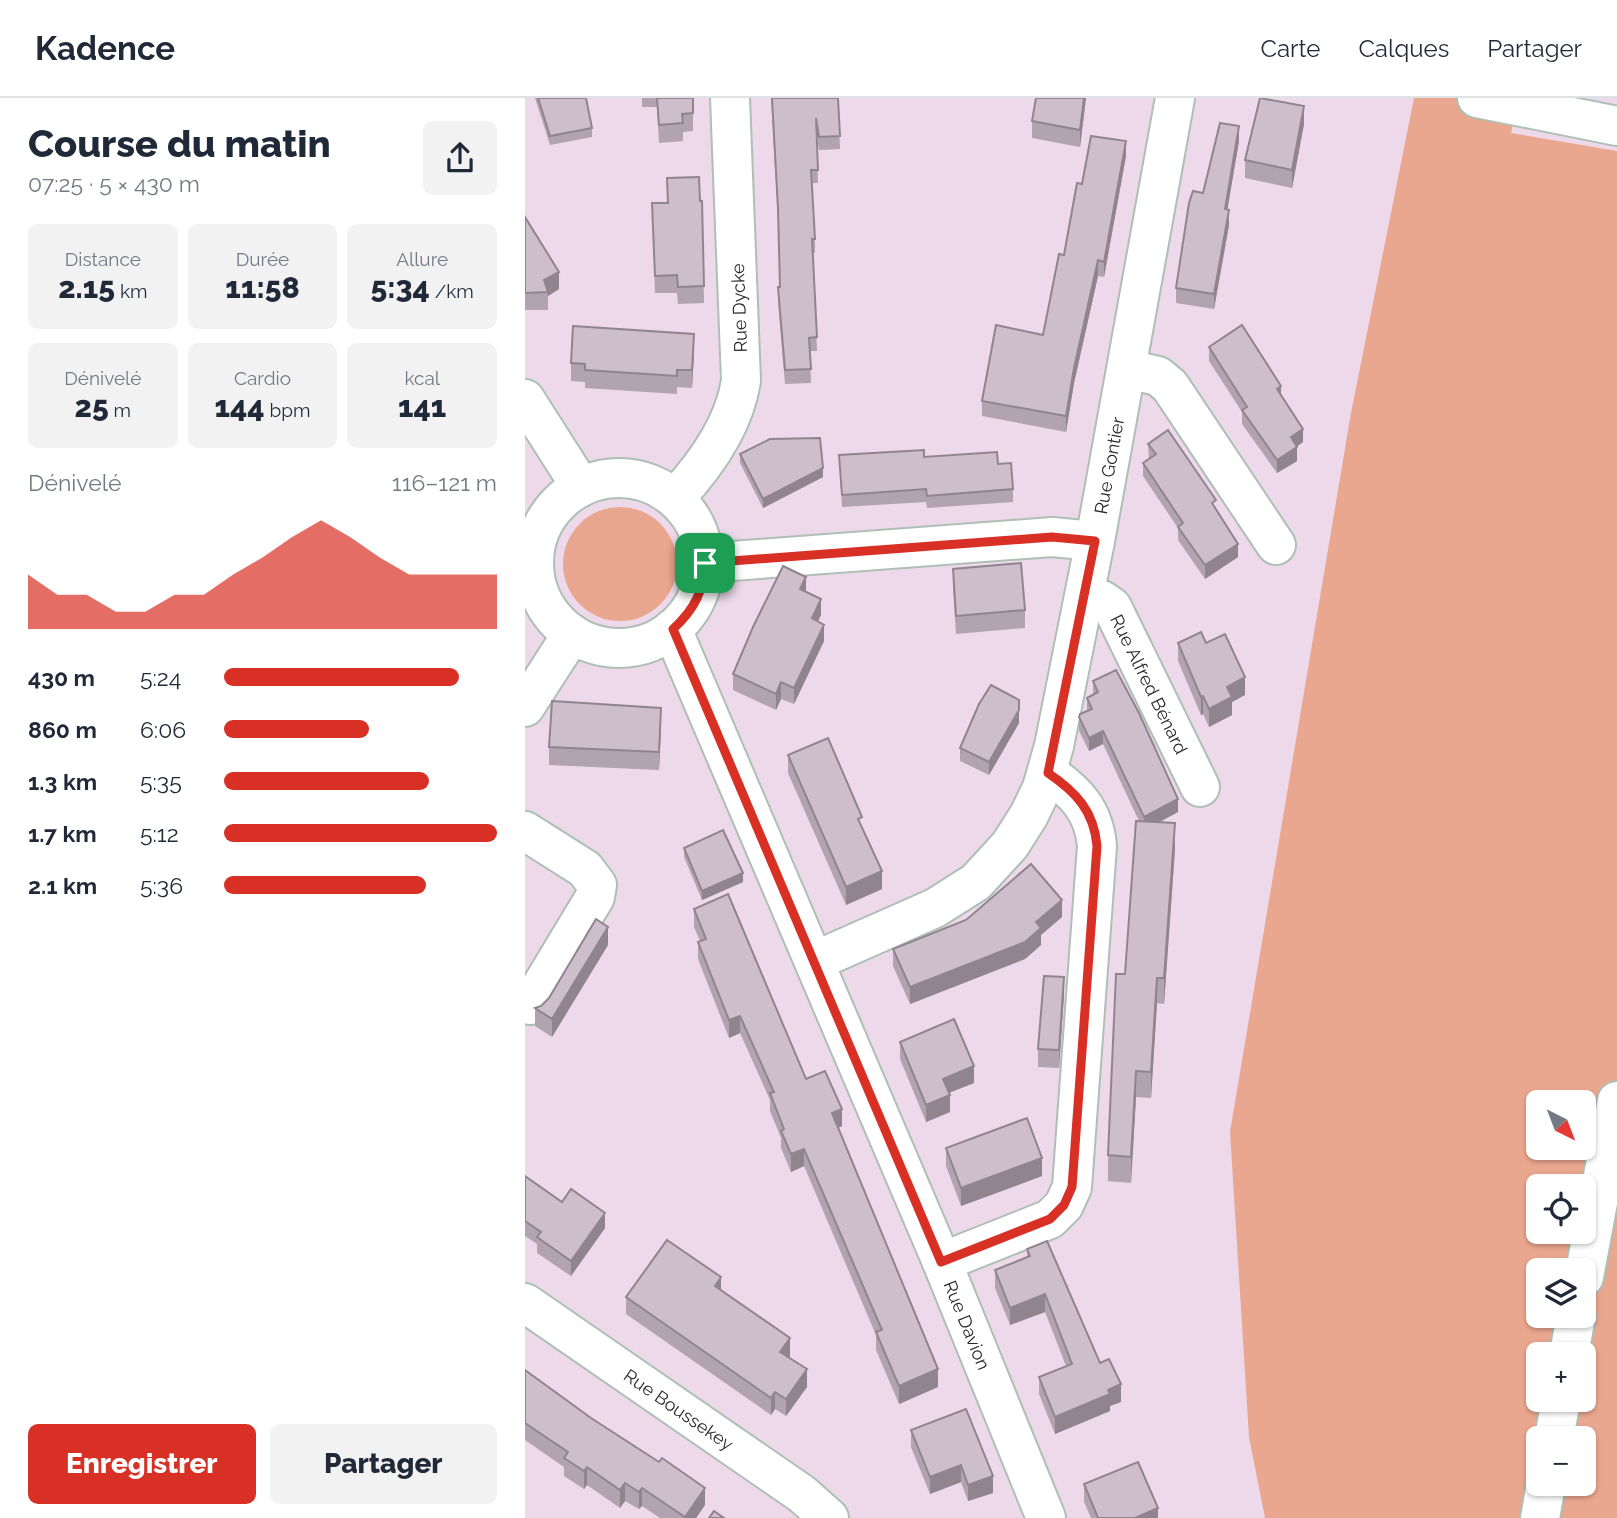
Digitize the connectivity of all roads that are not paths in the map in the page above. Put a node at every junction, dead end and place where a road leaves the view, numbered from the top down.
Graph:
1 (730, 98) edge
2 (1175, 98) edge
3 (1477, 98) edge
4 (1617, 126) edge
5 (1127, 369) junction
6 (525, 399) edge
7 (581, 487) junction
8 (675, 498) junction
9 (1095, 541) junction
10 (1276, 545) dead end
11 (705, 563) junction
12 (530, 579) edge
13 (1084, 597) junction
14 (673, 629) junction
15 (572, 634) junction
16 (525, 707) edge
17 (1048, 773) junction
18 (1200, 787) dead end
19 (525, 831) edge
20 (815, 961) junction
21 (530, 1005) dead end
22 (1617, 1101) edge
23 (1587, 1258) edge
24 (941, 1262) junction
25 (525, 1303) edge
26 (1544, 1496) edge
27 (829, 1518) edge
28 (1046, 1518) edge
29 (1540, 1518) edge

1 - 8 street, Rue Dycke
2 - 5 street, Rue Gontier
3 - 4 street
5 - 9 street, Rue Gontier
5 - 10 street
6 - 7 street
7 - 8 street
7 - 12 street
8 - 11 street
9 - 11 street
9 - 13 street, Rue Gontier
11 - 14 street
12 - 15 street
13 - 17 street, Rue Gontier
13 - 18 street, Rue Alfred Bénard
14 - 15 street
14 - 20 street, Rue Davion
15 - 16 street
17 - 20 street, Rue Gontier
17 - 24 street
19 - 21 street
20 - 24 street, Rue Davion
22 - 23 street
24 - 28 street, Rue Davion
25 - 27 street, Rue Boussekey
26 - 29 street

